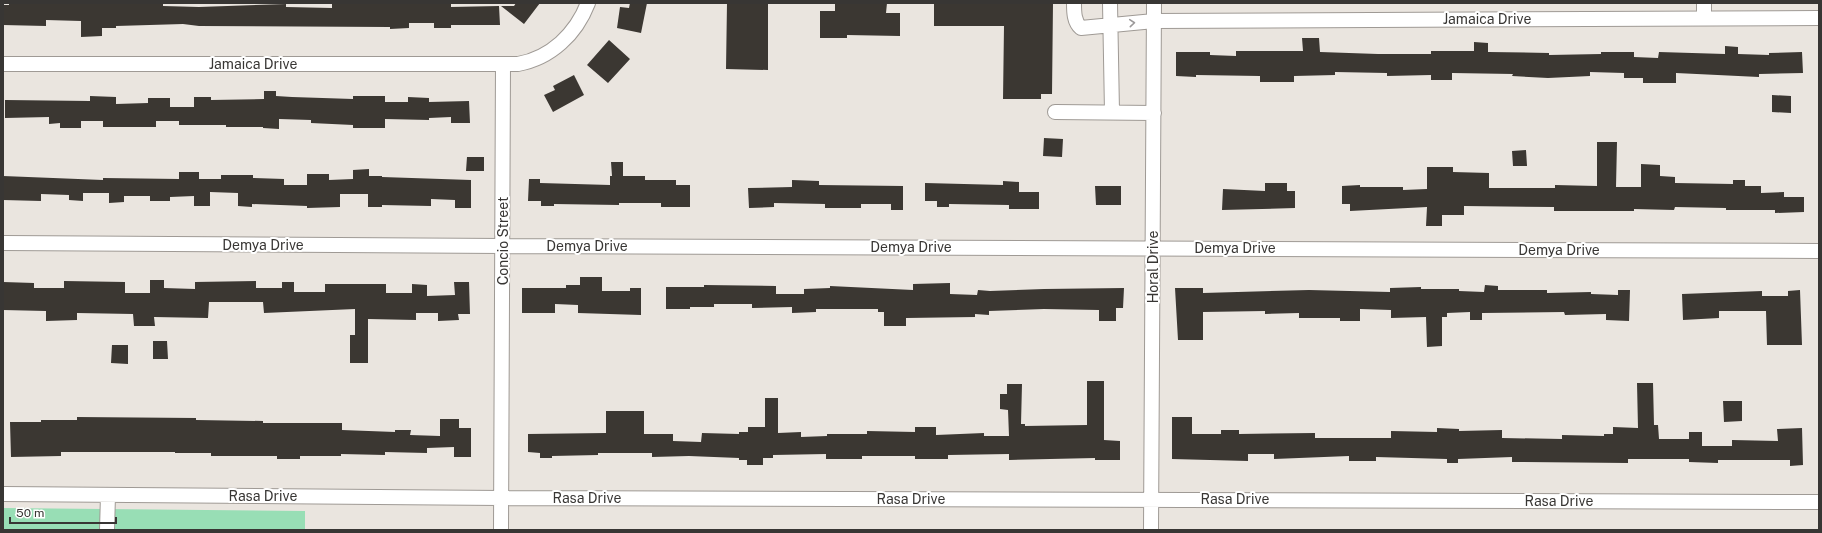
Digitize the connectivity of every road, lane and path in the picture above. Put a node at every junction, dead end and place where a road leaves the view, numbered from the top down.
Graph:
1 (588, 3) edge
2 (1074, 3) edge
3 (1110, 3) edge
4 (1154, 3) edge
5 (1704, 3) edge
6 (1704, 18) junction
7 (1819, 18) edge
8 (1154, 21) junction
9 (1110, 25) junction
10 (3, 64) edge
11 (503, 64) junction
12 (1055, 112) dead end
13 (1112, 112) junction
14 (1154, 113) junction
15 (3, 243) edge
16 (503, 246) junction
17 (1154, 248) junction
18 (1819, 251) edge
19 (3, 494) edge
20 (108, 495) junction
21 (501, 498) junction
22 (1152, 499) junction
23 (1819, 502) edge
24 (107, 530) edge
25 (501, 530) edge
26 (1151, 530) edge

1 - 11 street
2 - 9 street, Jamaica Drive
3 - 9 street
4 - 8 street, Horal Drive
5 - 6 street
6 - 7 street, Jamaica Drive
6 - 8 street, Jamaica Drive
9 -> 8 street, Jamaica Drive
8 - 14 street, Horal Drive
9 - 13 street
10 - 11 street, Jamaica Drive
11 - 16 street, Concio Street
12 - 13 street
13 - 14 street
14 - 17 street, Horal Drive
15 - 16 street, Demya Drive
16 - 17 street, Demya Drive
16 - 21 street, Concio Street
17 - 18 street, Demya Drive
17 - 22 street, Horal Drive
19 - 20 street, Rasa Drive
20 - 21 street, Rasa Drive
20 - 24 street
21 - 22 street, Rasa Drive
21 - 25 street, Concio Street
22 - 23 street, Rasa Drive
22 - 26 street, Horal Drive

